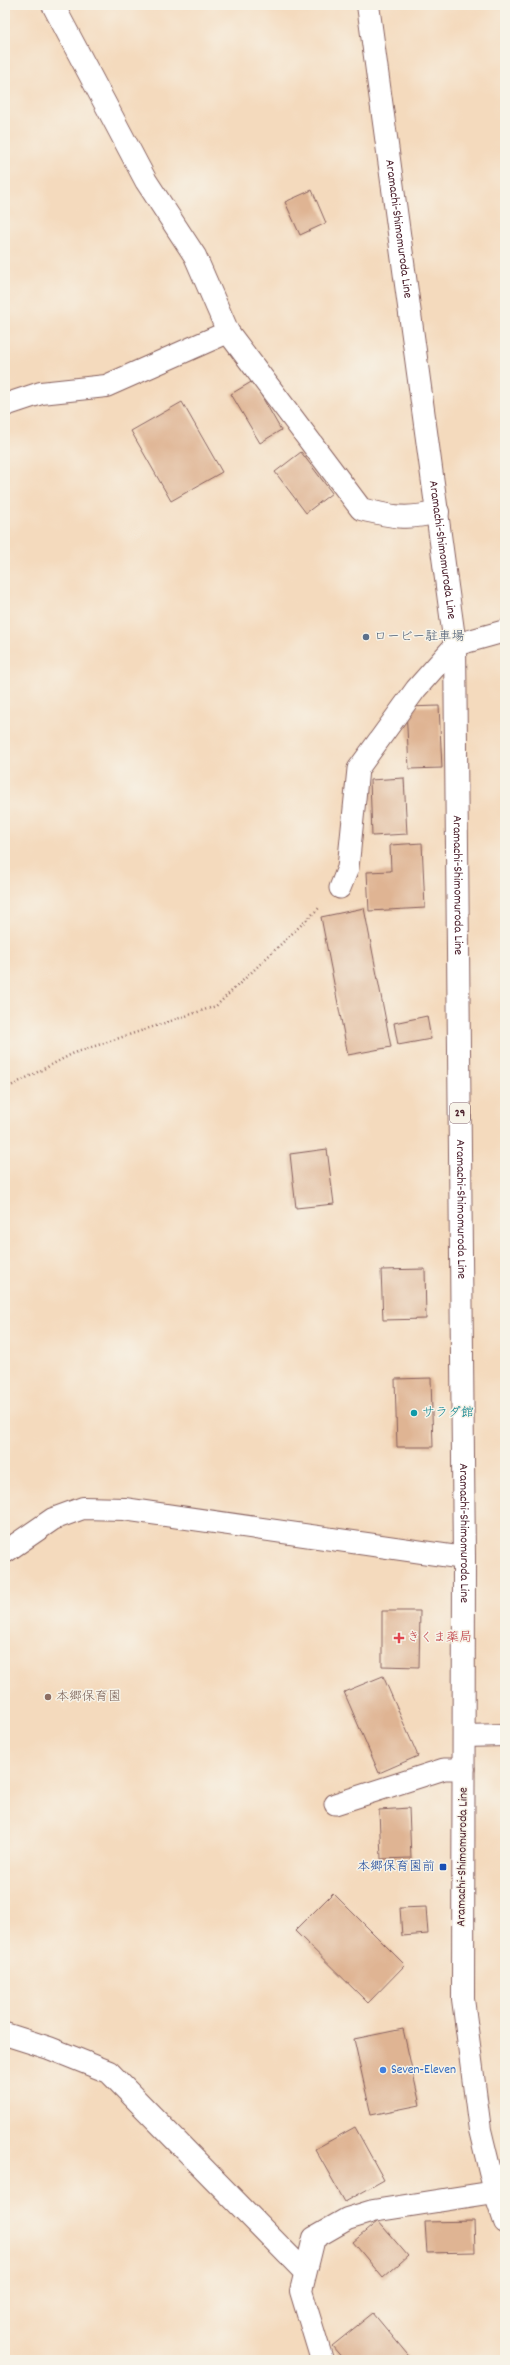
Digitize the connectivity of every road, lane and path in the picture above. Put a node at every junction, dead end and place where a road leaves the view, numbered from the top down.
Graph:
1 (53, 5) edge
2 (368, 5) edge
3 (228, 332) junction
4 (5, 405) edge
5 (438, 512) junction
6 (505, 631) edge
7 (455, 645) junction
8 (340, 888) joint
9 (5, 1089) edge
10 (5, 1552) edge
11 (464, 1558) junction
12 (505, 1735) edge
13 (464, 1736) junction
14 (464, 1769) junction
15 (335, 1804) dead end
16 (5, 2034) edge
17 (495, 2192) junction
18 (505, 2222) edge
19 (304, 2271) junction
20 (322, 2360) edge

1 - 3 main road
2 - 5 main road, Aramachi-Shimomuroda Line / 29
3 - 4 main road
3 - 5 main road
5 - 7 main road, Aramachi-Shimomuroda Line / 29
6 - 7 main road
7 - 8 lane
7 - 11 main road, Aramachi-Shimomuroda Line / 29
8 - 9 path
10 - 11 main road
11 - 13 main road, Aramachi-Shimomuroda Line / 29
12 - 13 main road
13 - 14 main road, Aramachi-Shimomuroda Line / 29
14 - 15 lane
14 - 17 main road, Aramachi-Shimomuroda Line / 29
16 - 19 main road
17 - 18 main road, Aramachi-Shimomuroda Line / 29
17 - 19 main road
19 - 20 main road

